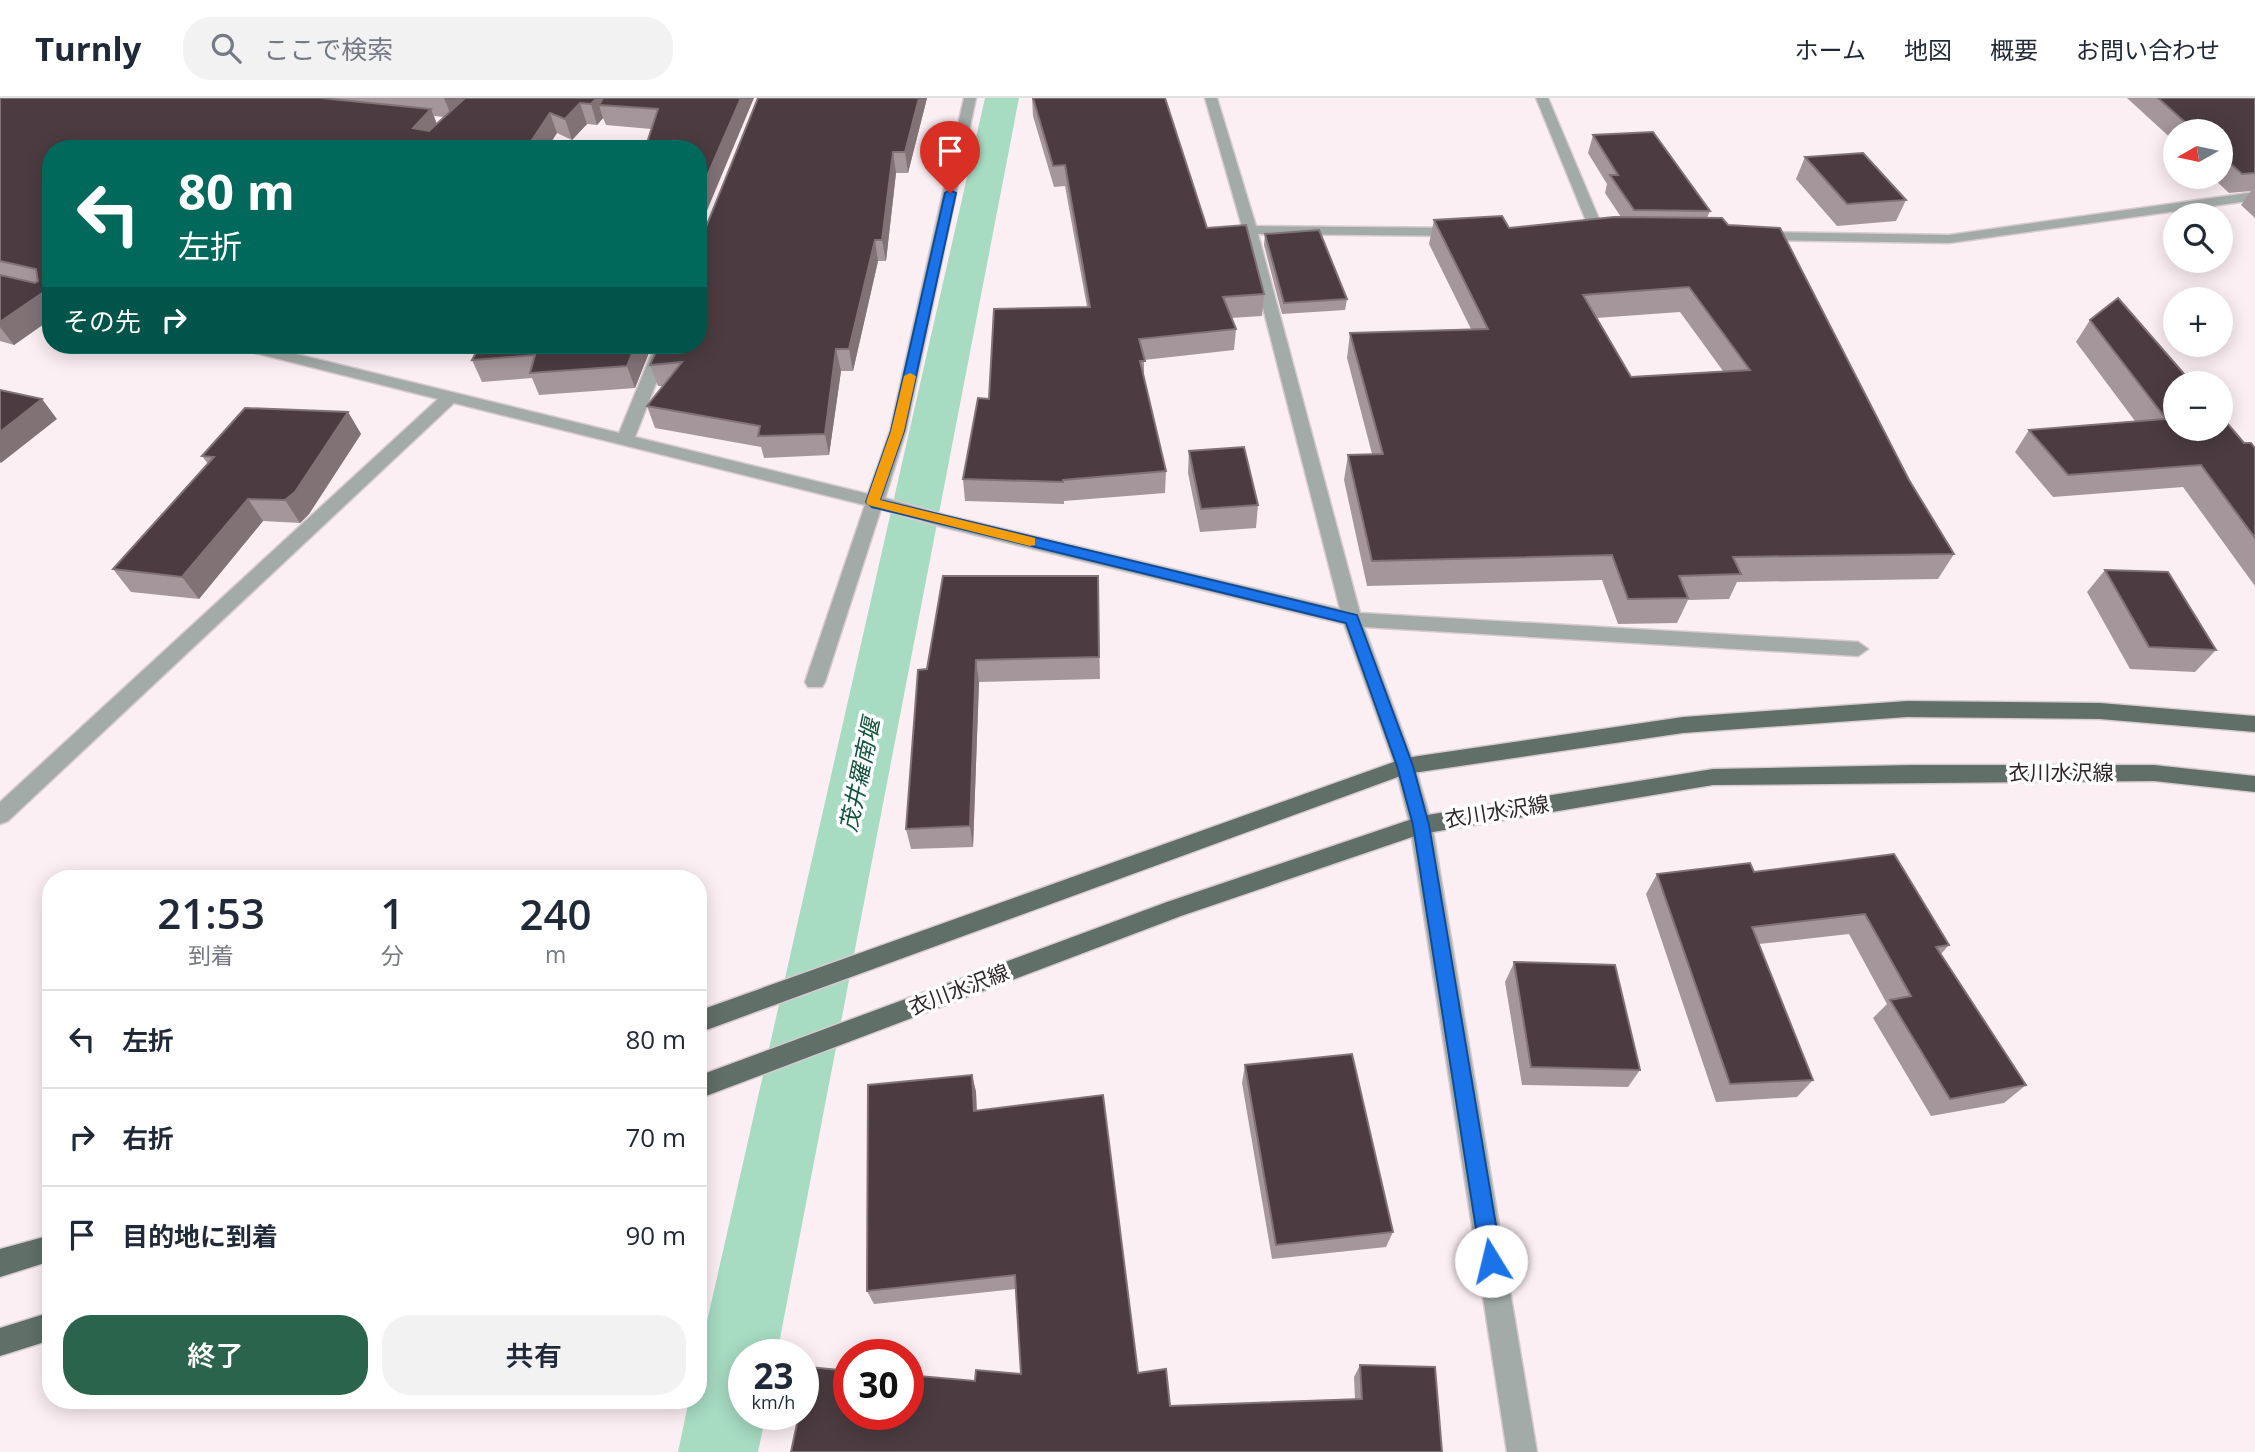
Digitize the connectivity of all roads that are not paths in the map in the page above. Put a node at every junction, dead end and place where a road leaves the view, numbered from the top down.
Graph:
1 (970, 98) edge
2 (1211, 98) edge
3 (1542, 98) edge
4 (2255, 196) edge
5 (1250, 230) junction
6 (1473, 232) edge
7 (1598, 233) edge
8 (1746, 236) edge
9 (277, 354) edge
10 (659, 354) edge
11 (450, 397) junction
12 (625, 440) junction
13 (879, 503) junction
14 (1352, 619) junction
15 (1858, 649) dead end
16 (816, 682) dead end
17 (2255, 724) edge
18 (1405, 766) junction
19 (2255, 784) edge
20 (0, 815) edge
21 (1421, 825) junction
22 (707, 1018) edge
23 (707, 1085) edge
24 (42, 1251) edge
25 (0, 1263) edge
26 (42, 1329) edge
27 (0, 1342) edge
28 (1522, 1452) edge

1 - 13 street
2 - 5 street
3 - 7 street
4 - 8 street
5 - 6 street
5 - 14 street
9 - 11 street
10 - 12 street
11 - 12 street
11 - 20 street
12 - 13 street
13 - 14 street
13 - 16 street
14 - 15 street
14 - 18 street
17 - 18 main road
18 - 21 street
18 - 22 main road
19 - 21 main road, 衣川水沢線
21 - 23 main road, 衣川水沢線
21 - 28 street
24 - 25 main road
26 - 27 main road

